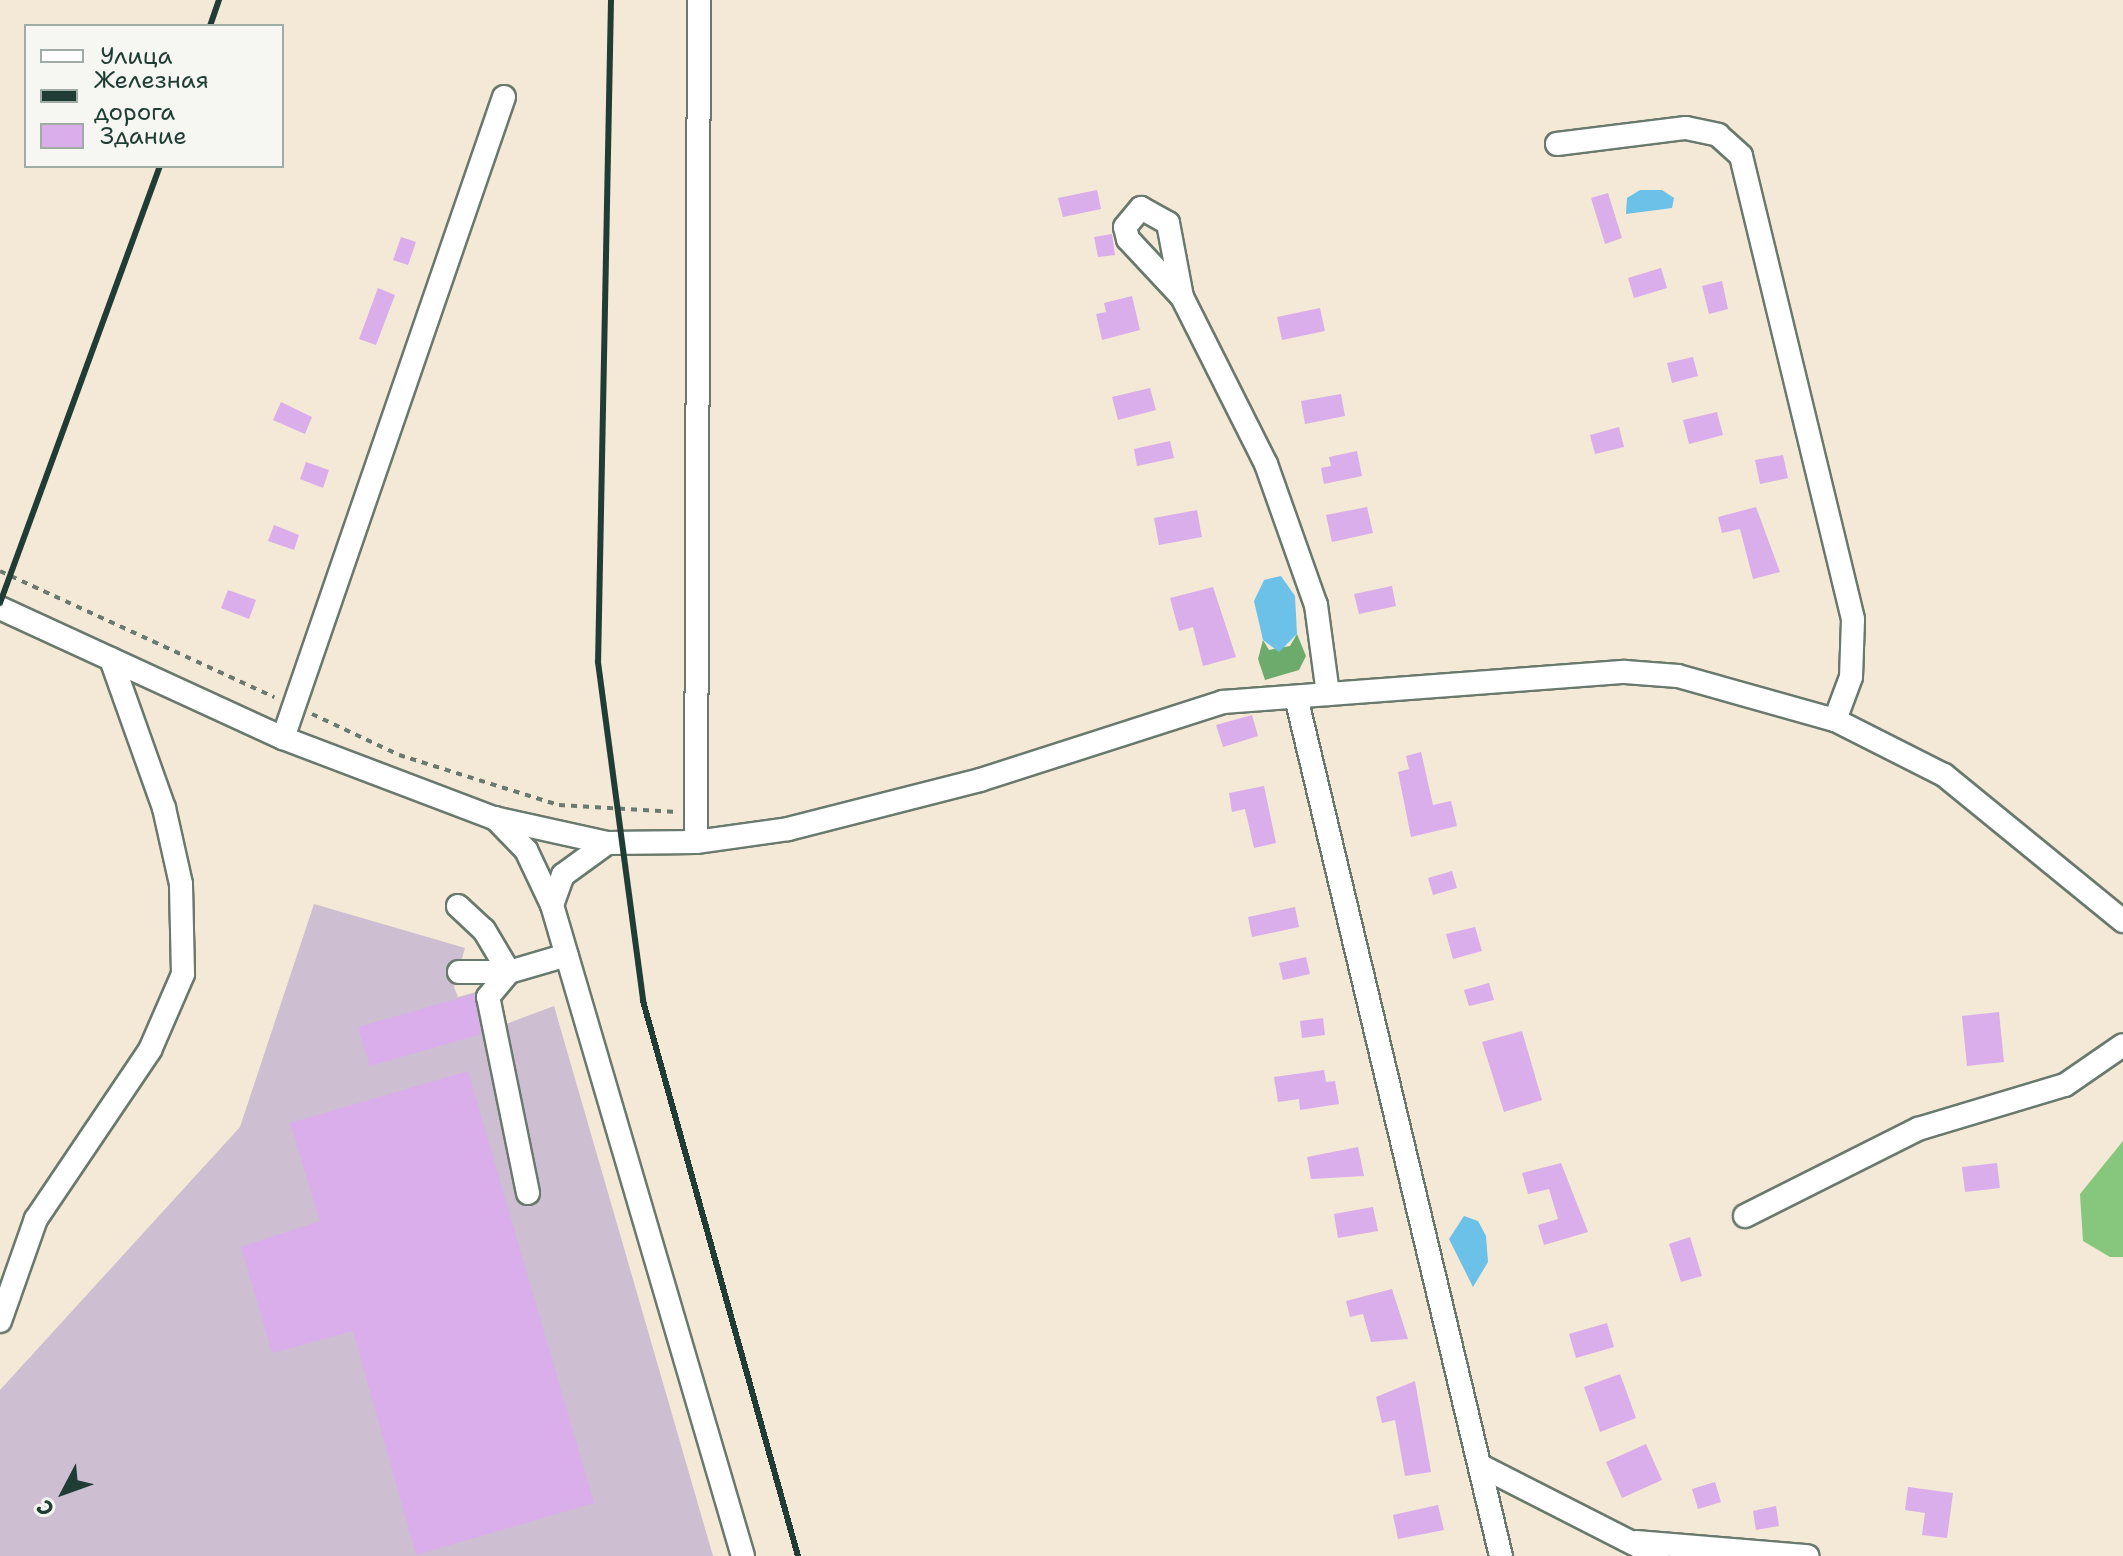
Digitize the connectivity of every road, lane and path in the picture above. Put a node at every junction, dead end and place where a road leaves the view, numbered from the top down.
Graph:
1 (699, 0) edge
2 (504, 97) dead end
3 (1557, 144) dead end
4 (1182, 297) dead end
5 (0, 571) edge
6 (0, 608) edge
7 (111, 659) junction
8 (1328, 694) junction
9 (1296, 697) junction
10 (297, 707) junction
11 (1835, 720) junction
12 (283, 738) junction
13 (696, 811) junction
14 (494, 818) junction
15 (696, 842) junction
16 (607, 843) junction
17 (552, 905) junction
18 (458, 906) dead end
19 (2123, 921) edge
20 (567, 955) junction
21 (459, 972) dead end
22 (509, 972) junction
23 (2123, 1045) edge
24 (528, 1193) dead end
25 (1745, 1216) dead end
26 (0, 1321) edge
27 (1485, 1468) junction
28 (1635, 1542) junction
29 (743, 1556) edge
30 (1501, 1556) edge
31 (1658, 1556) edge
32 (1807, 1556) edge

1 - 13 street
2 - 10 street
3 - 11 street
4 - 8 street
5 - 10 path
6 - 7 street
7 - 12 street
7 - 26 street
8 - 9 street
8 - 11 street
9 - 15 street
9 - 27 street
10 - 12 street
10 - 13 path
11 - 19 street
12 - 14 street
13 - 15 street
14 - 16 street
14 - 17 street
15 - 16 street
16 - 17 street
17 - 20 street
18 - 22 street
20 - 22 street
20 - 29 street
21 - 22 street
22 - 24 street
23 - 25 street
27 - 28 street
27 - 30 street
28 - 31 street
28 - 32 street

